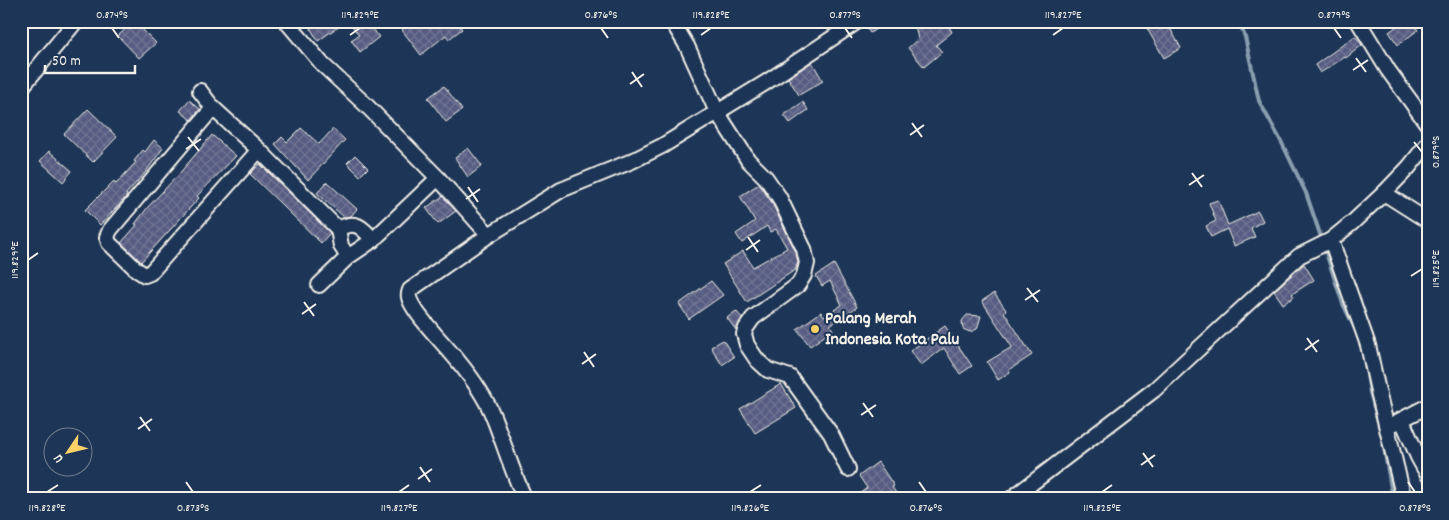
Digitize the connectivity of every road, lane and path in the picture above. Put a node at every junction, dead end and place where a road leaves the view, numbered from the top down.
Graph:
1 (76, 21) edge
2 (286, 21) edge
3 (672, 21) edge
4 (858, 21) edge
5 (1358, 21) edge
6 (21, 88) edge
7 (200, 91) dead end
8 (213, 108) junction
9 (717, 112) junction
10 (1428, 125) edge
11 (1428, 142) edge
12 (259, 150) junction
13 (438, 178) junction
14 (1384, 194) junction
15 (1428, 221) edge
16 (338, 228) junction
17 (489, 235) junction
18 (373, 240) junction
19 (1325, 243) junction
20 (348, 257) junction
21 (319, 284) dead end
22 (1428, 406) edge
23 (1402, 420) junction
24 (1387, 426) junction
25 (848, 469) dead end
26 (1428, 475) edge
27 (525, 499) edge
28 (1011, 499) edge
29 (1404, 499) edge

1 - 6 street
2 - 13 street
3 - 9 street
4 - 9 street
5 - 10 street
7 - 8 street
8 - 12 street
8 - 12 street
9 - 17 street
9 - 25 street
11 - 14 street
12 - 16 street
13 - 17 street
13 - 18 street
14 - 15 street
14 - 19 street
16 - 18 street
16 - 20 street
17 - 27 street
18 - 20 street
19 - 24 street
19 - 28 street
20 - 21 street
22 - 23 street
23 - 24 street
23 - 26 street
24 - 29 street

